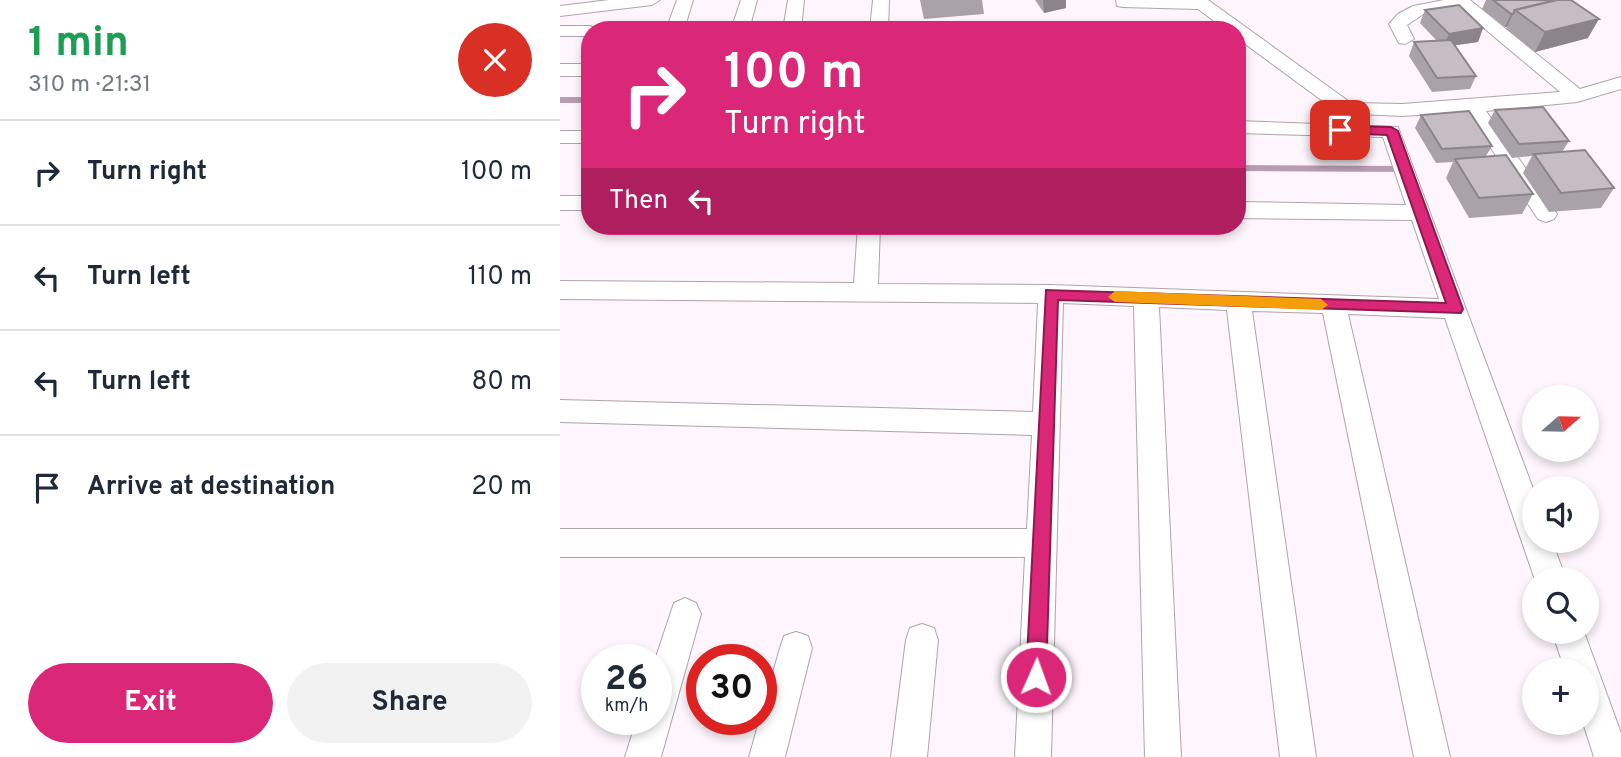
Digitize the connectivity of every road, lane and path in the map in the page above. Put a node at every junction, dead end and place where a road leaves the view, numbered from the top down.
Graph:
1 (652, 0) edge
2 (685, 0) edge
3 (749, 0) edge
4 (796, 0) edge
5 (881, 0) edge
6 (1123, 2) dead end
7 (1462, 2) edge
8 (620, 3) junction
9 (560, 11) edge
10 (611, 21) dead end
11 (678, 21) edge
12 (743, 21) edge
13 (793, 21) edge
14 (880, 21) edge
15 (1225, 21) edge
16 (560, 31) edge
17 (581, 31) edge
18 (1246, 36) edge
19 (1405, 40) dead end
20 (560, 70) edge
21 (581, 70) edge
22 (1621, 83) edge
23 (1577, 96) junction
24 (1473, 106) junction
25 (1246, 127) edge
26 (560, 137) edge
27 (581, 137) edge
28 (1540, 165) edge
29 (1513, 167) junction
30 (1486, 169) edge
31 (560, 203) edge
32 (581, 204) edge
33 (1246, 210) edge
34 (1421, 213) junction
35 (1546, 214) dead end
36 (869, 235) edge
37 (560, 290) edge
38 (866, 293) junction
39 (1051, 294) junction
40 (1146, 298) junction
41 (1238, 301) junction
42 (1334, 305) junction
43 (1456, 309) junction
44 (560, 411) edge
45 (1046, 424) junction
46 (1522, 498) edge
47 (560, 543) edge
48 (1041, 543) junction
49 (685, 614) dead end
50 (922, 640) dead end
51 (796, 648) dead end
52 (672, 658) edge
53 (1599, 720) edge
54 (649, 735) edge
55 (643, 757) edge
56 (767, 757) edge
57 (909, 757) edge
58 (1033, 757) edge
59 (1163, 757) edge
60 (1298, 757) edge
61 (1432, 757) edge
62 (1612, 757) edge

1 - 8 street
2 - 11 street
3 - 12 street
4 - 13 street
5 - 14 street
6 - 15 street
7 - 19 street
7 - 23 street
8 - 9 street
8 - 10 street
16 - 17 street
18 - 24 street
20 - 21 street
22 - 23 street
23 - 24 street
24 - 29 street
25 - 34 street
26 - 27 street
28 - 29 street
29 - 30 street
29 - 35 street
31 - 32 street
33 - 34 street
34 - 43 street
36 - 38 street
37 - 38 street
38 - 39 street
39 - 40 street
39 - 45 street
40 - 41 street
40 - 59 street
41 - 42 street
41 - 60 street
42 - 43 street
42 - 61 street
43 - 46 street
44 - 45 street
45 - 48 street
47 - 48 street
48 - 58 street
49 - 52 street
50 - 57 street
51 - 56 street
53 - 62 street
54 - 55 street

